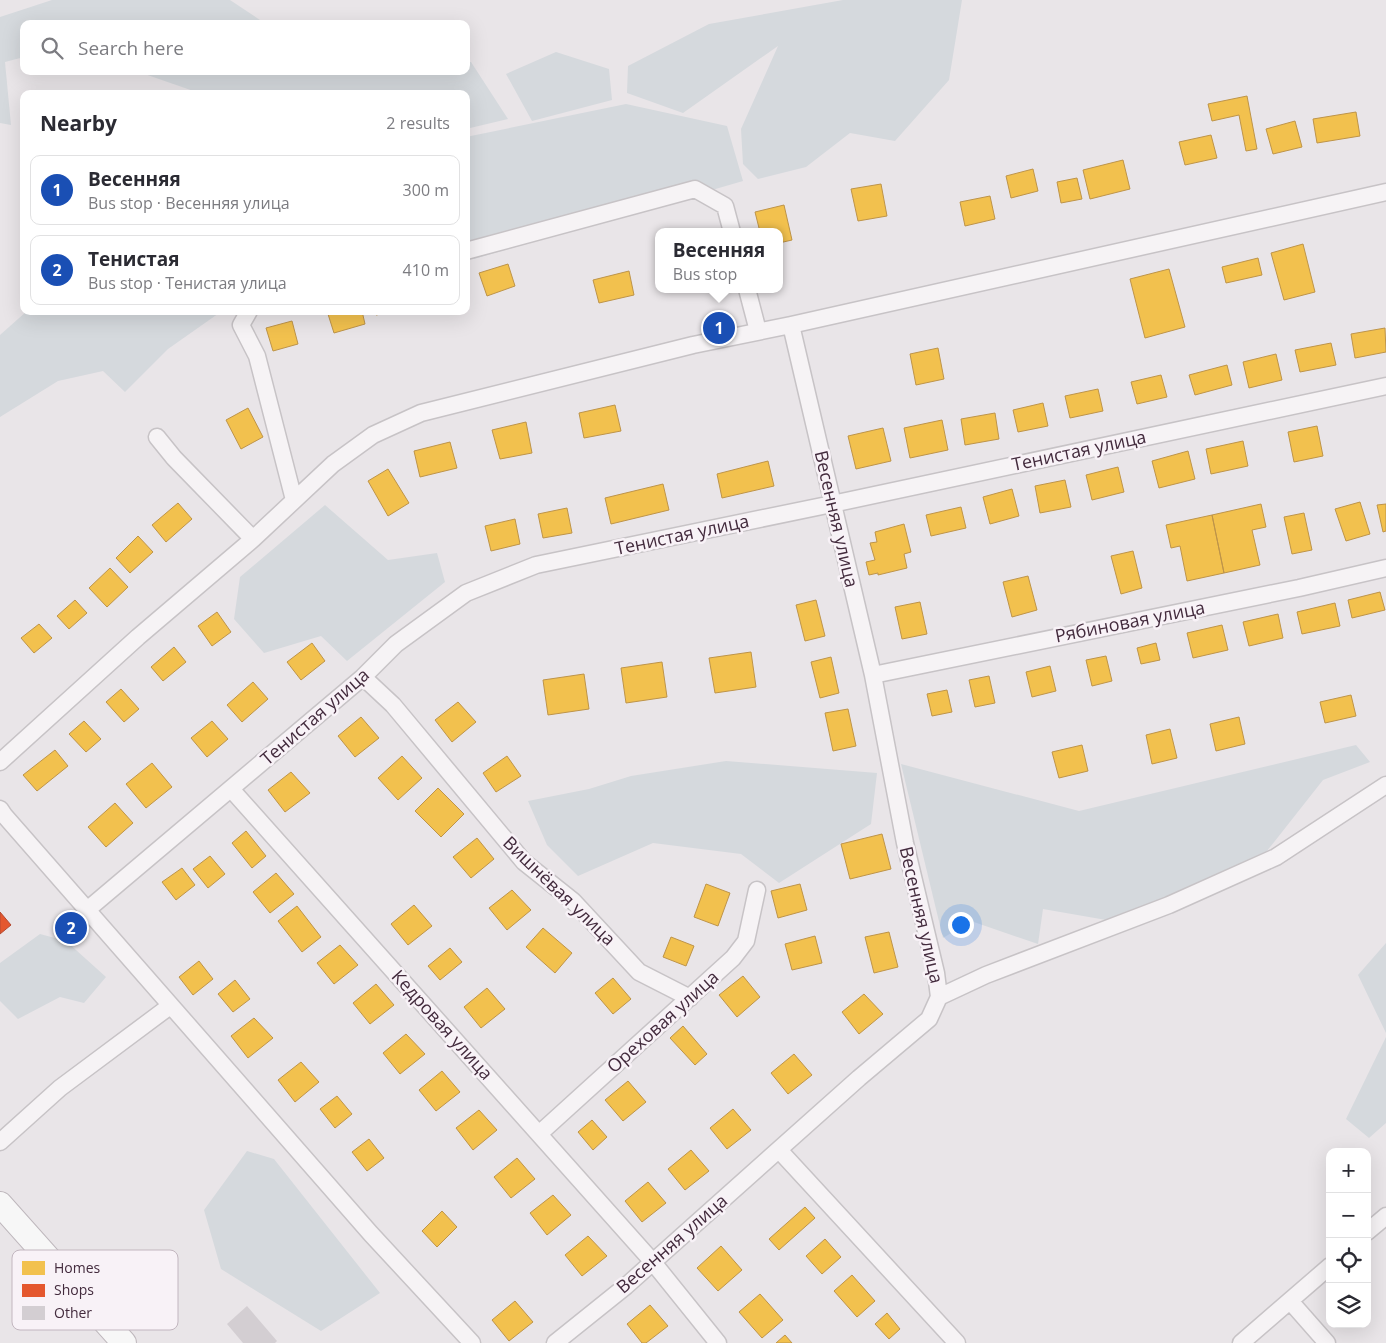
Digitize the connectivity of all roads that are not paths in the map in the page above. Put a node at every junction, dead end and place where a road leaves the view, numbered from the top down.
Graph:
1 (1386, 192) edge
2 (731, 228) edge
3 (470, 250) edge
4 (748, 293) edge
5 (247, 315) edge
6 (791, 325) junction
7 (758, 331) junction
8 (1386, 386) edge
9 (157, 437) dead end
10 (294, 500) junction
11 (832, 504) junction
12 (253, 539) junction
13 (1386, 568) edge
14 (873, 675) junction
15 (363, 677) junction
16 (0, 762) edge
17 (1386, 785) edge
18 (232, 789) junction
19 (0, 809) edge
20 (757, 890) dead end
21 (87, 910) junction
22 (939, 997) junction
23 (690, 998) junction
24 (170, 1006) junction
25 (539, 1134) junction
26 (0, 1142) edge
27 (779, 1150) junction
28 (0, 1204) edge
29 (1386, 1216) edge
30 (1371, 1229) edge
31 (41, 1250) edge
32 (652, 1262) junction
33 (1326, 1270) edge
34 (1290, 1301) junction
35 (112, 1330) edge
36 (124, 1343) edge
37 (472, 1343) edge
38 (555, 1343) edge
39 (718, 1343) edge
40 (957, 1343) edge
41 (1241, 1343) edge
42 (1327, 1343) edge

1 - 6 street
2 - 3 street
4 - 7 street
5 - 10 street
6 - 7 street
6 - 11 street, Весенняя улица
7 - 10 street
8 - 11 street, Тенистая улица
9 - 12 street
10 - 12 street
11 - 14 street, Весенняя улица
11 - 15 street, Тенистая улица
12 - 16 street
13 - 14 street, Рябиновая улица
14 - 22 street, Весенняя улица
15 - 18 street, Тенистая улица
15 - 23 street, Вишнёвая улица
17 - 22 street
18 - 21 street, Тенистая улица
18 - 25 street, Кедровая улица
19 - 21 street
20 - 23 street, Ореховая улица
21 - 24 street
22 - 27 street, Весенняя улица
23 - 25 street, Ореховая улица
24 - 26 street
24 - 37 street
25 - 32 street, Кедровая улица
27 - 32 street, Весенняя улица
27 - 40 street
28 - 31 highway
29 - 30 street
32 - 38 street, Весенняя улица
32 - 39 street, Кедровая улица
33 - 34 street
34 - 41 street
34 - 42 street
35 - 36 highway

